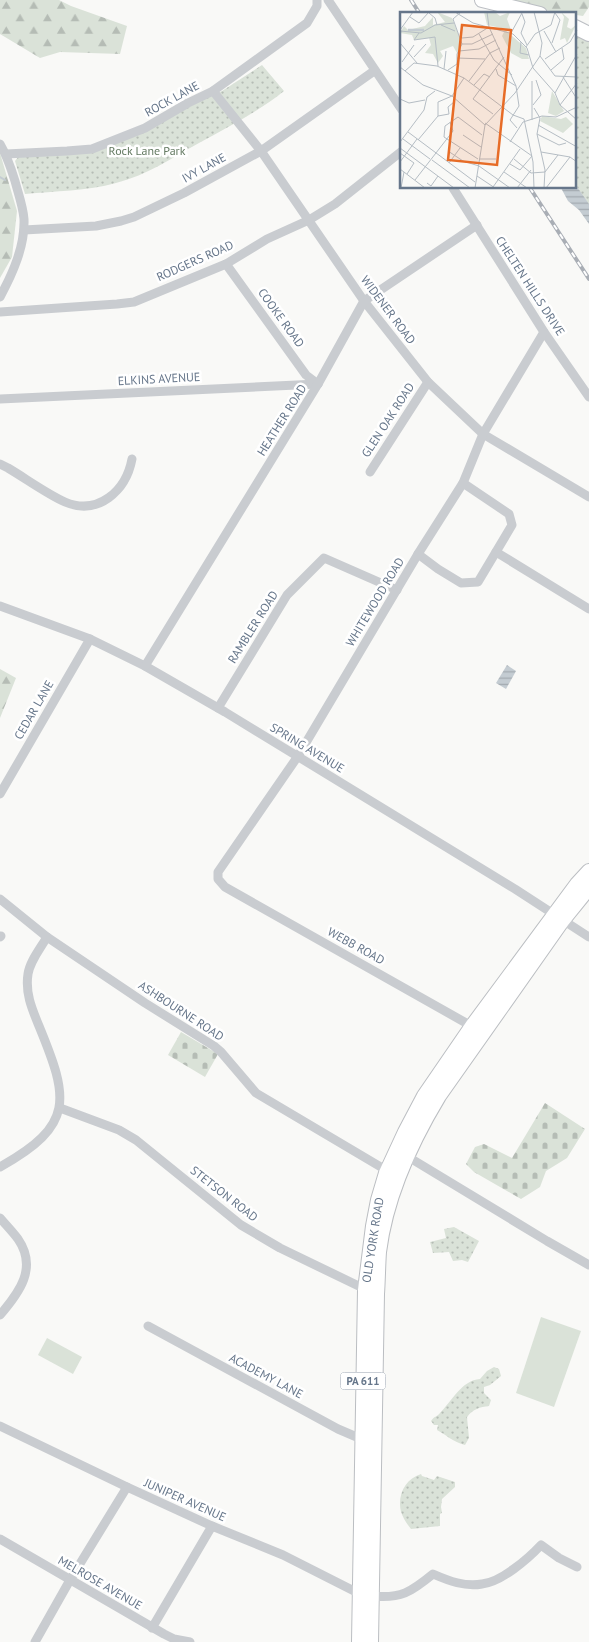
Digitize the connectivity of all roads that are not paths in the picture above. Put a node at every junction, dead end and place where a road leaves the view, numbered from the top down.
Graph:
1 (317, 0) edge
2 (328, 0) edge
3 (482, 0) edge
4 (532, 12) edge
5 (576, 28) edge
6 (589, 34) edge
7 (374, 71) junction
8 (213, 91) junction
9 (400, 107) edge
10 (0, 144) edge
11 (261, 151) junction
12 (400, 153) edge
13 (6, 154) junction
14 (454, 189) edge
15 (309, 220) junction
16 (477, 225) junction
17 (24, 230) junction
18 (226, 264) junction
19 (0, 297) edge
20 (364, 301) junction
21 (0, 312) edge
22 (544, 332) junction
23 (428, 382) junction
24 (318, 384) junction
25 (589, 397) edge
26 (0, 399) edge
27 (483, 434) junction
28 (132, 459) dead end
29 (0, 464) edge
30 (370, 472) dead end
31 (463, 483) junction
32 (589, 497) edge
33 (496, 552) junction
34 (418, 554) junction
35 (397, 590) junction
36 (0, 606) edge
37 (589, 609) edge
38 (90, 639) junction
39 (145, 666) junction
40 (218, 708) junction
41 (298, 756) junction
42 (0, 794) edge
43 (589, 871) edge
44 (218, 878) joint
45 (589, 888) edge
46 (0, 898) edge
47 (559, 917) junction
48 (47, 937) junction
49 (589, 937) edge
50 (478, 1030) junction
51 (60, 1108) junction
52 (402, 1154) junction
53 (0, 1167) edge
54 (392, 1174) junction
55 (0, 1218) edge
56 (589, 1265) edge
57 (371, 1292) junction
58 (0, 1315) edge
59 (148, 1326) dead end
60 (0, 1426) edge
61 (369, 1442) junction
62 (127, 1487) junction
63 (212, 1526) junction
64 (0, 1539) edge
65 (577, 1567) dead end
66 (70, 1580) junction
67 (366, 1595) junction
68 (152, 1628) junction
69 (35, 1642) edge
70 (190, 1642) edge
71 (359, 1642) edge
72 (371, 1642) edge

1 - 8 street, ROCK LANE
2 - 7 street
3 - 4 main road
5 - 6 main road
7 - 9 street
7 - 11 street, IVY LANE
8 - 11 street, WIDENER ROAD
8 - 13 street, ROCK LANE
10 - 13 street
11 - 15 street, WIDENER ROAD
11 - 17 street, IVY LANE
12 - 15 street, RODGERS ROAD
13 - 17 street
14 - 16 street, CHELTEN HILLS DRIVE
15 - 18 street, RODGERS ROAD
15 - 20 street, WIDENER ROAD
16 - 20 street, HEATHER ROAD
16 - 22 street, CHELTEN HILLS DRIVE
17 - 19 street
18 - 21 street, RODGERS ROAD
18 - 24 street, COOKE ROAD
20 - 23 street, WIDENER ROAD
20 - 24 street, HEATHER ROAD
22 - 25 street, CHELTEN HILLS DRIVE
22 - 27 street, WHITEWOOD ROAD
23 - 27 street, WIDENER ROAD
23 - 30 street, GLEN OAK ROAD
24 - 26 street, ELKINS AVENUE
24 - 39 street, HEATHER ROAD
27 - 31 street, WHITEWOOD ROAD
27 - 32 street, WIDENER ROAD
28 - 29 street
31 - 33 street
31 - 34 street, WHITEWOOD ROAD
33 - 34 street
33 - 37 street
34 - 35 street, WHITEWOOD ROAD
35 - 40 street, RAMBLER ROAD
35 - 41 street, WHITEWOOD ROAD
36 - 38 street, SPRING AVENUE
38 - 39 street, SPRING AVENUE
38 - 42 street, CEDAR LANE
39 - 40 street, SPRING AVENUE
40 - 41 street, SPRING AVENUE
41 - 44 street, WHITEWOOD ROAD
41 - 47 street, SPRING AVENUE
43 - 47 main road, OLD YORK ROAD / PA 611
44 - 50 street, WEBB ROAD
45 - 47 main road, OLD YORK ROAD / PA 611
46 - 48 street, ASHBOURNE ROAD
47 - 49 street, SPRING AVENUE
47 - 50 main road, OLD YORK ROAD / PA 611
48 - 51 street
48 - 54 street, ASHBOURNE ROAD
50 - 52 main road, OLD YORK ROAD / PA 611
51 - 53 street
51 - 57 street, STETSON ROAD
52 - 54 main road, OLD YORK ROAD / PA 611
52 - 56 street
54 - 57 main road, OLD YORK ROAD / PA 611
55 - 58 street
57 - 61 main road, OLD YORK ROAD / PA 611
59 - 61 street, ACADEMY LANE
60 - 62 street, JUNIPER AVENUE
61 - 67 main road, OLD YORK ROAD / PA 611
62 - 63 street, JUNIPER AVENUE
62 - 66 street
63 - 67 street, JUNIPER AVENUE
63 - 68 street
64 - 66 street, MELROSE AVENUE
65 - 67 street, JUNIPER AVENUE
66 - 68 street, MELROSE AVENUE
66 - 69 street
67 - 71 main road, OLD YORK ROAD / PA 611
67 - 72 main road, OLD YORK ROAD / PA 611
68 - 70 street, MELROSE AVENUE

